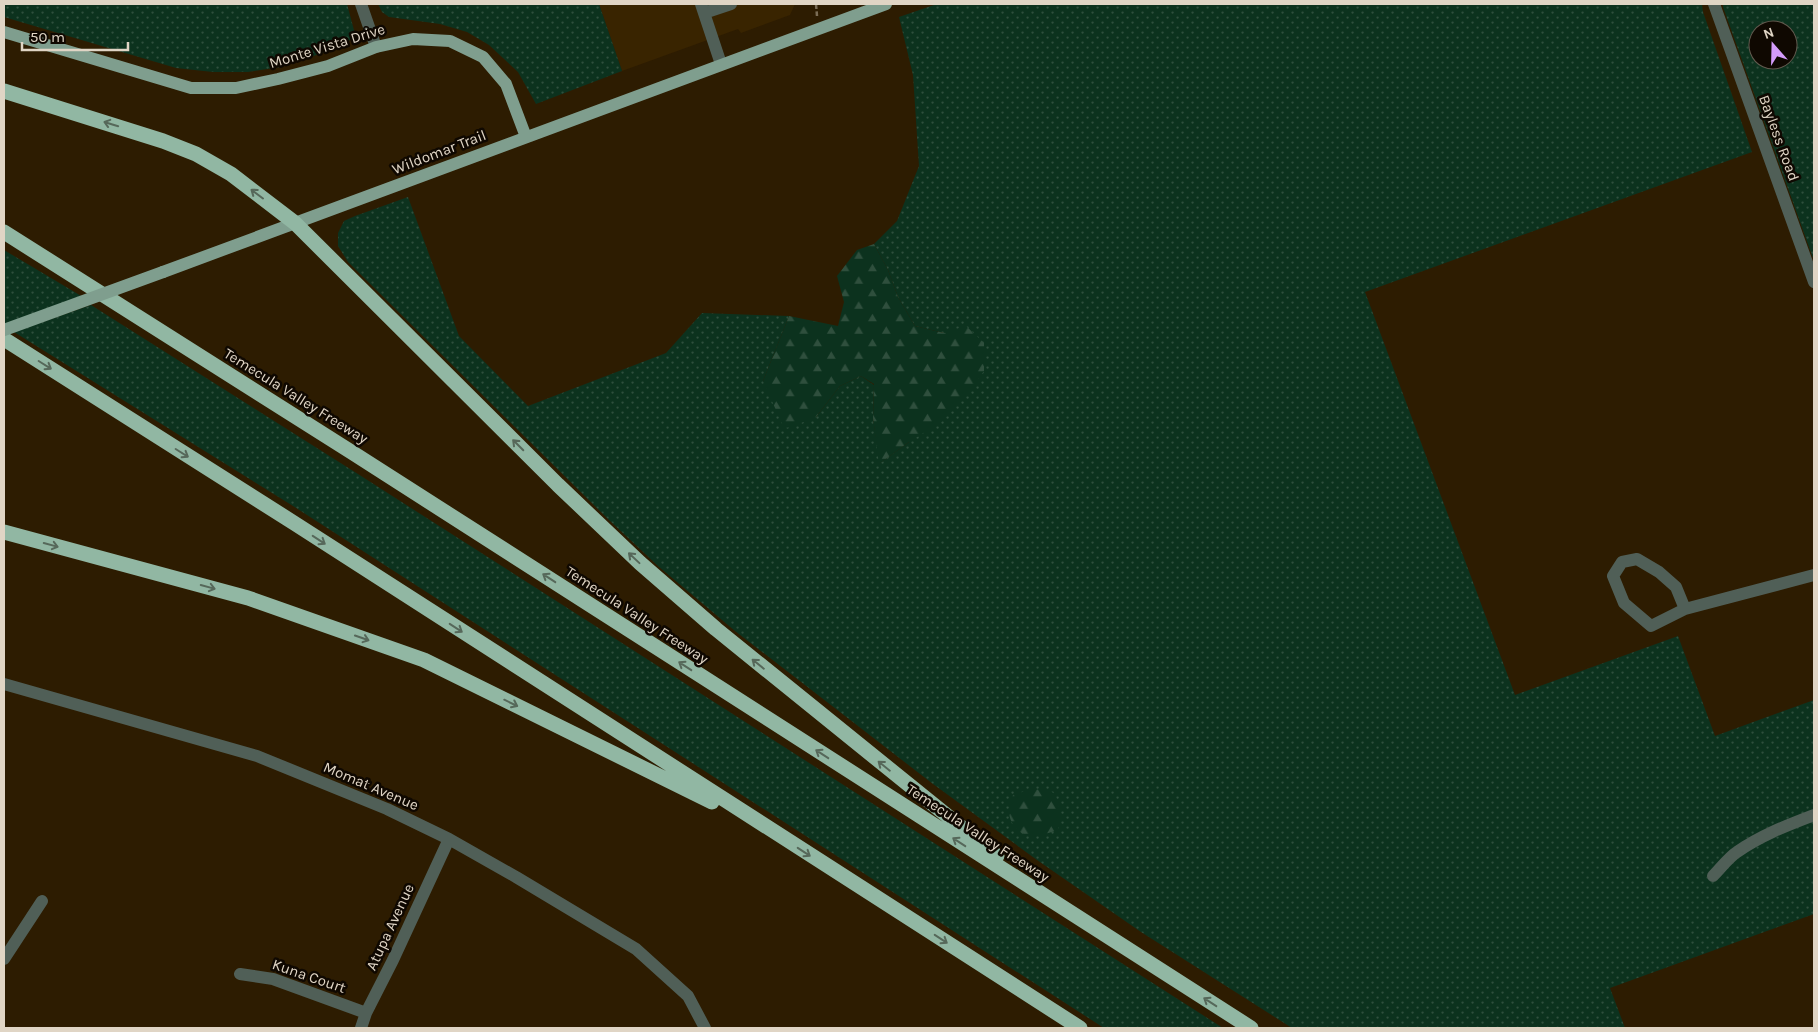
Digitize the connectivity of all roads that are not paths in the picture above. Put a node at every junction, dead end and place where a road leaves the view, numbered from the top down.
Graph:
1 (361, 4) edge
2 (731, 4) edge
3 (886, 4) edge
4 (1714, 4) edge
5 (703, 8) edge
6 (4, 32) edge
7 (376, 47) junction
8 (721, 64) junction
9 (4, 91) edge
10 (526, 137) junction
11 (296, 223) junction
12 (4, 232) edge
13 (1814, 282) edge
14 (4, 330) edge
15 (4, 339) edge
16 (4, 532) edge
17 (1814, 574) edge
18 (1685, 609) junction
19 (4, 684) edge
20 (1814, 815) edge
21 (775, 834) junction
22 (449, 839) junction
23 (1713, 876) dead end
24 (42, 901) dead end
25 (1059, 906) junction
26 (4, 959) edge
27 (240, 974) dead end
28 (366, 1014) junction
29 (361, 1028) edge
30 (705, 1028) edge
31 (1080, 1028) edge
32 (1251, 1028) edge

1 - 7 street
2 - 5 street
3 - 8 main road, Wildomar Trail
4 - 13 street, Bayless Road
5 - 8 street
6 - 7 main road, Monte Vista Drive
7 - 10 main road, Monte Vista Drive
8 - 10 main road, Wildomar Trail
11 -> 9 highway
10 - 11 main road, Wildomar Trail
11 - 14 main road, Wildomar Trail, bridge
25 -> 11 highway
25 -> 12 highway, Temecula Valley Freeway
15 -> 21 highway
16 -> 21 highway
17 - 18 street
18 - 18 street
19 - 22 street, Momat Avenue
20 - 23 street
21 -> 31 highway
22 - 28 street, Atupa Avenue
22 - 30 street, Momat Avenue
24 - 26 street
32 -> 25 highway, Temecula Valley Freeway
27 - 28 street, Kuna Court
28 - 29 street, Atupa Avenue

